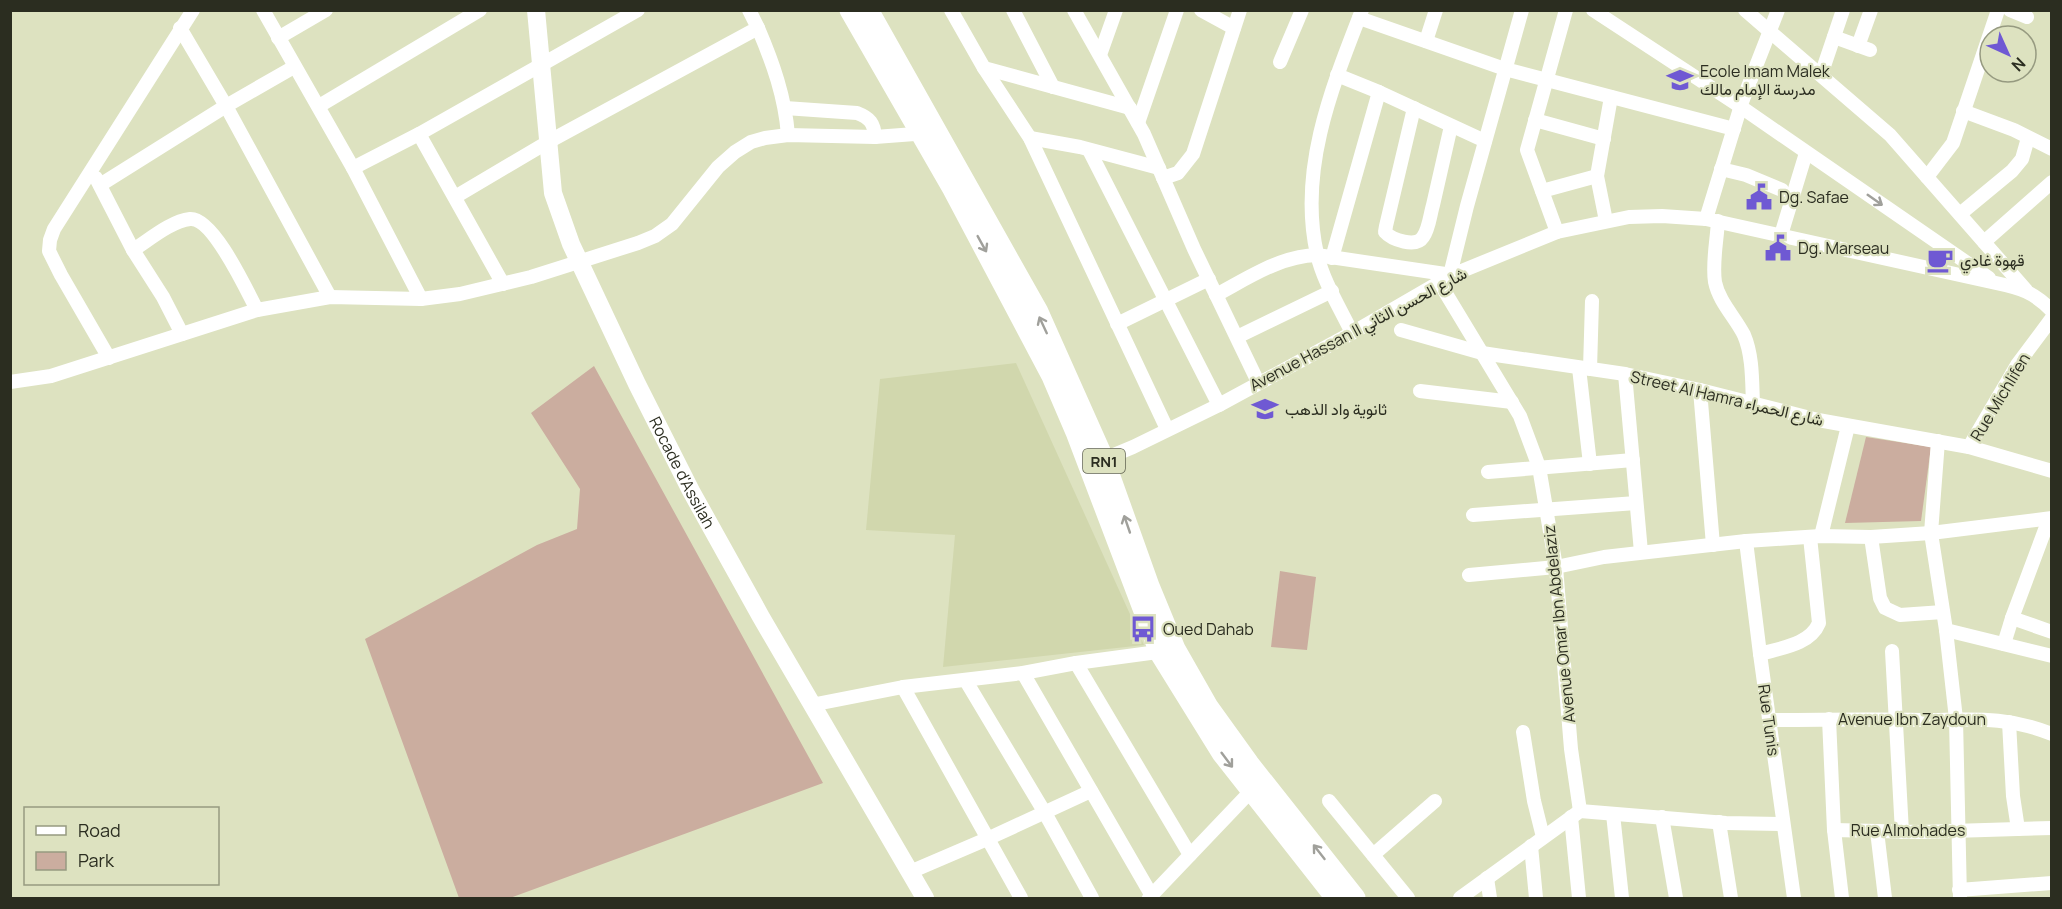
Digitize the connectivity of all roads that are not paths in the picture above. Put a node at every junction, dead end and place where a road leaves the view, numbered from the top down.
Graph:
1 (193, 10) edge
2 (262, 10) edge
3 (326, 10) edge
4 (480, 10) edge
5 (536, 10) edge
6 (638, 10) edge
7 (749, 10) edge
8 (850, 10) edge
9 (868, 10) edge
10 (951, 10) edge
11 (1013, 10) edge
12 (1074, 10) edge
13 (1116, 10) edge
14 (1177, 10) edge
15 (1201, 10) edge
16 (1240, 10) edge
17 (1302, 10) edge
18 (1436, 10) edge
19 (1522, 10) edge
20 (1566, 10) edge
21 (1593, 10) edge
22 (1745, 10) edge
23 (1778, 10) edge
24 (1844, 10) edge
25 (1871, 10) edge
26 (1998, 10) edge
27 (2010, 10) edge
28 (1360, 14) edge
29 (2027, 17) dead end
30 (180, 28) junction
31 (758, 28) junction
32 (1234, 28) junction
33 (1771, 31) junction
34 (278, 38) junction
35 (1834, 38) junction
36 (1426, 41) junction
37 (1100, 55) junction
38 (1280, 62) dead end
39 (541, 64) junction
40 (294, 67) junction
41 (984, 68) junction
42 (1505, 69) junction
43 (1336, 75) junction
44 (1821, 75) junction
45 (1546, 81) junction
46 (1053, 87) junction
47 (1379, 92) junction
48 (1611, 97) junction
49 (226, 106) junction
50 (319, 106) junction
51 (1741, 107) junction
52 (785, 108) junction
53 (1130, 108) junction
54 (1414, 108) junction
55 (1964, 111) junction
56 (1534, 120) junction
57 (1138, 123) junction
58 (1451, 126) junction
59 (1734, 129) junction
60 (929, 133) junction
61 (419, 134) junction
62 (788, 135) junction
63 (875, 137) junction
64 (1030, 138) junction
65 (2028, 138) junction
66 (1604, 139) junction
67 (1485, 141) junction
68 (548, 142) junction
69 (2052, 149) edge
70 (1089, 150) junction
71 (1806, 153) junction
72 (91, 168) junction
73 (353, 168) junction
74 (1721, 169) junction
75 (1161, 173) junction
76 (1597, 176) junction
77 (1927, 177) junction
78 (2052, 182) edge
79 (100, 185) junction
80 (1782, 190) dead end
81 (1542, 191) junction
82 (455, 197) junction
83 (1960, 214) junction
84 (1712, 220) junction
85 (1606, 221) junction
86 (1557, 232) junction
87 (1781, 235) junction
88 (1984, 242) junction
89 (133, 250) junction
90 (1317, 255) junction
91 (1332, 258) junction
92 (579, 261) junction
93 (1447, 278) junction
94 (1209, 279) junction
95 (1996, 283) junction
96 (502, 284) junction
97 (2026, 290) junction
98 (1332, 291) junction
99 (1216, 295) junction
100 (330, 297) junction
101 (420, 299) junction
102 (1592, 301) dead end
103 (1166, 302) junction
104 (257, 310) junction
105 (2052, 311) edge
106 (2052, 318) edge
107 (1118, 324) junction
108 (1401, 330) dead end
109 (1352, 333) junction
110 (182, 334) junction
111 (1237, 338) junction
112 (1482, 353) junction
113 (109, 358) junction
114 (1585, 368) junction
115 (1625, 374) junction
116 (10, 382) edge
117 (1258, 382) junction
118 (1700, 390) junction
119 (1420, 391) dead end
120 (1512, 402) junction
121 (1219, 405) junction
122 (1753, 405) junction
123 (1848, 426) junction
124 (1167, 429) junction
125 (1938, 441) junction
126 (1969, 447) junction
127 (1633, 460) junction
128 (1096, 462) junction
129 (1590, 464) junction
130 (1539, 467) junction
131 (2052, 471) edge
132 (1488, 472) dead end
133 (1636, 504) junction
134 (1548, 511) junction
135 (1473, 515) dead end
136 (2050, 518) edge
137 (1931, 533) junction
138 (1815, 537) junction
139 (1871, 537) junction
140 (1746, 541) junction
141 (1713, 545) junction
142 (2046, 546) edge
143 (1641, 552) junction
144 (1556, 567) junction
145 (1469, 575) dead end
146 (1943, 612) junction
147 (2012, 618) junction
148 (1946, 630) junction
149 (2052, 632) edge
150 (2004, 644) junction
151 (1168, 651) junction
152 (1892, 651) dead end
153 (1760, 654) junction
154 (2052, 656) edge
155 (1076, 663) junction
156 (1023, 674) junction
157 (966, 681) junction
158 (903, 687) junction
159 (811, 705) junction
160 (1897, 719) junction
161 (1956, 719) junction
162 (1770, 720) junction
163 (1829, 720) junction
164 (2009, 722) junction
165 (2050, 730) edge
166 (1523, 732) dead end
167 (1091, 791) junction
168 (1251, 791) junction
169 (1329, 801) dead end
170 (1435, 801) dead end
171 (1045, 813) junction
172 (1576, 814) junction
173 (1613, 814) junction
174 (1662, 817) junction
175 (1719, 822) junction
176 (1784, 824) junction
177 (2052, 828) edge
178 (2018, 829) junction
179 (1834, 830) junction
180 (1877, 831) junction
181 (1958, 831) junction
182 (1902, 832) junction
183 (1543, 837) junction
184 (987, 840) junction
185 (1531, 846) junction
186 (1190, 855) junction
187 (1373, 855) junction
188 (910, 872) junction
189 (1487, 878) junction
190 (2052, 883) edge
191 (1960, 894) edge
192 (1150, 897) edge
193 (925, 898) edge
194 (1021, 898) edge
195 (1092, 898) edge
196 (1336, 898) edge
197 (1355, 898) edge
198 (1408, 898) edge
199 (1460, 898) edge
200 (1490, 898) edge
201 (1536, 898) edge
202 (1579, 898) edge
203 (1622, 898) edge
204 (1676, 898) edge
205 (1731, 898) edge
206 (1794, 898) edge
207 (1842, 898) edge
208 (1885, 898) edge

1 - 30 street
2 - 34 street
3 - 34 street
4 - 50 street
5 - 39 street, Rocade d'Assilah
6 - 39 street
7 - 31 street
8 - 60 main road, RN1
9 - 60 main road, RN1
10 - 41 street
11 - 46 street
12 - 37 street
13 - 37 street
14 - 57 street
15 - 32 street
16 - 32 street
17 - 38 street
18 - 36 street
19 - 42 street
20 - 45 street
21 - 51 street
22 - 33 street
23 - 33 street
24 - 35 street
25 - 35 street
26 - 55 street
27 - 29 street
28 - 36 street
28 - 43 street
30 - 49 street
30 - 72 street
31 - 52 street
31 - 68 street
32 - 75 street
33 - 44 street
33 - 51 street
34 - 40 street
35 - 44 street
36 - 42 street
37 - 53 street
39 - 61 street
39 - 68 street, Rocade d'Assilah
40 - 49 street
40 - 50 street
41 - 46 street
41 - 64 street
42 - 45 street
42 - 67 street
43 - 47 street
43 - 90 street
44 - 77 street
45 - 48 street
45 - 56 street
46 - 53 street
47 - 54 street
47 - 91 street
48 - 59 street
48 - 66 street
49 - 79 street
49 - 100 street
50 - 73 street
51 - 59 street
51 - 71 street
52 - 62 street
52 - 63 street
53 - 57 street
54 - 58 street
54 - 58 street
55 - 65 street
55 - 77 street
56 - 66 street
56 - 81 street
57 - 75 street
58 - 67 street
59 - 74 street
60 - 63 street
60 - 128 main road, RN1
61 - 73 street
61 - 82 street
62 - 63 street
62 - 92 street
64 - 70 street
64 - 107 street
65 - 69 street
65 - 83 street
66 - 76 street
67 - 93 street
68 - 82 street
68 - 92 street, Rocade d'Assilah
70 - 75 street
70 - 103 street
71 - 87 street
71 -> 95 street
72 - 79 street
72 - 113 street
73 - 101 street
74 - 80 street
74 - 84 street
75 - 94 street
76 - 81 street
76 - 85 street
77 - 83 street
78 - 88 street
79 - 89 street
81 - 86 street
82 - 96 street
83 - 88 street
84 - 85 street, Avenue Hassan II شارع الحسن الثاني
84 - 87 street, Avenue Hassan II شارع الحسن الثاني
84 - 122 street
85 - 86 street, Avenue Hassan II شارع الحسن الثاني
86 - 93 street, Avenue Hassan II شارع الحسن الثاني
87 - 95 street, Avenue Hassan II شارع الحسن الثاني
88 - 97 street
89 - 104 street
89 - 110 street
90 - 91 street
90 - 98 street
90 - 99 street
91 - 93 street
92 - 96 street
92 - 159 street, Rocade d'Assilah
93 - 109 street, Avenue Hassan II شارع الحسن الثاني
93 - 112 street, Avenue Omar Ibn Abdelaziz
94 - 99 street
94 - 103 street
95 - 97 street, Avenue Hassan II شارع الحسن الثاني
96 - 101 street
97 - 105 street, Avenue Hassan II شارع الحسن الثاني
98 - 109 street
98 - 111 street
99 - 111 street
100 - 101 street
100 - 104 street
102 - 114 street
103 - 107 street
103 - 121 street
104 - 110 street
106 - 126 street, Rue Michlifen
107 - 124 street
108 - 112 street, Street Al Hamra شارع الحمراء
109 - 117 street, Avenue Hassan II شارع الحسن الثاني
110 - 113 street
111 - 117 street
112 - 114 street, Street Al Hamra شارع الحمراء
112 - 120 street, Avenue Omar Ibn Abdelaziz
113 - 116 street
114 - 115 street, Street Al Hamra شارع الحمراء
114 - 129 street
115 - 118 street, Street Al Hamra شارع الحمراء
115 - 127 street
117 - 121 street, Avenue Hassan II شارع الحسن الثاني
118 - 122 street, Street Al Hamra شارع الحمراء
118 - 141 street
119 - 120 street
120 - 130 street, Avenue Omar Ibn Abdelaziz
121 - 124 street, Avenue Hassan II شارع الحسن الثاني
122 - 123 street, Street Al Hamra شارع الحمراء
123 - 125 street, Street Al Hamra شارع الحمراء
123 - 138 street
124 - 128 street, Avenue Hassan II شارع الحسن الثاني
125 - 126 street, Street Al Hamra شارع الحمراء
125 - 137 street
126 - 131 street, Street Al Hamra شارع الحمراء
127 - 129 street
127 - 133 street
128 - 151 main road, RN1
129 - 130 street
130 - 132 street
130 - 134 street, Avenue Omar Ibn Abdelaziz
133 - 134 street
133 - 143 street
134 - 135 street
134 - 144 street, Avenue Omar Ibn Abdelaziz
136 - 137 street
136 - 142 street
137 - 139 street
137 - 146 street
138 - 139 street
138 - 140 street
138 - 153 street
139 - 146 street
140 - 141 street
140 - 153 street, Rue Tunis
141 - 143 street
142 - 147 street
143 - 144 street
144 - 145 street
144 - 172 street, Avenue Omar Ibn Abdelaziz
146 - 148 street
147 - 149 street
147 - 150 street
148 - 150 street
148 - 161 street
150 - 154 street
151 - 155 street
151 -> 168 main road, RN1
197 -> 151 main road, RN1
152 - 160 street
153 - 162 street, Rue Tunis
155 - 156 street
155 - 186 street
156 - 157 street
156 - 167 street
157 - 158 street
157 - 171 street
158 - 159 street
158 - 184 street
159 - 188 street, Rocade d'Assilah
160 - 161 street, Avenue Ibn Zaydoun
160 - 163 street, Avenue Ibn Zaydoun
160 - 182 street
161 - 164 street, Avenue Ibn Zaydoun
161 - 181 street
162 - 163 street, Avenue Ibn Zaydoun
162 - 176 street, Rue Tunis
163 - 179 street
164 - 165 street, Avenue Ibn Zaydoun
164 - 178 street
166 - 183 street
167 - 171 street
167 - 192 street
168 - 186 street
168 - 196 main road, RN1
169 - 187 street
170 - 187 street
171 - 184 street
171 - 195 street
172 - 173 street
172 - 183 street
172 - 202 street, Avenue Omar Ibn Abdelaziz
173 - 174 street
173 - 203 street
174 - 175 street
174 - 204 street
175 - 176 street
175 - 205 street
176 - 206 street, Rue Tunis
177 - 178 street, Rue Almohades
178 - 181 street, Rue Almohades
179 - 180 street, Rue Almohades
179 - 207 street, Rue Almohades
180 - 182 street, Rue Almohades
180 - 208 street
181 - 182 street, Rue Almohades
181 - 191 street
183 - 185 street
184 - 188 street
184 - 194 street
185 - 189 street
185 - 201 street
186 - 192 street
187 - 198 street
188 - 193 street, Rocade d'Assilah
189 - 199 street
189 - 200 street
190 - 191 street

